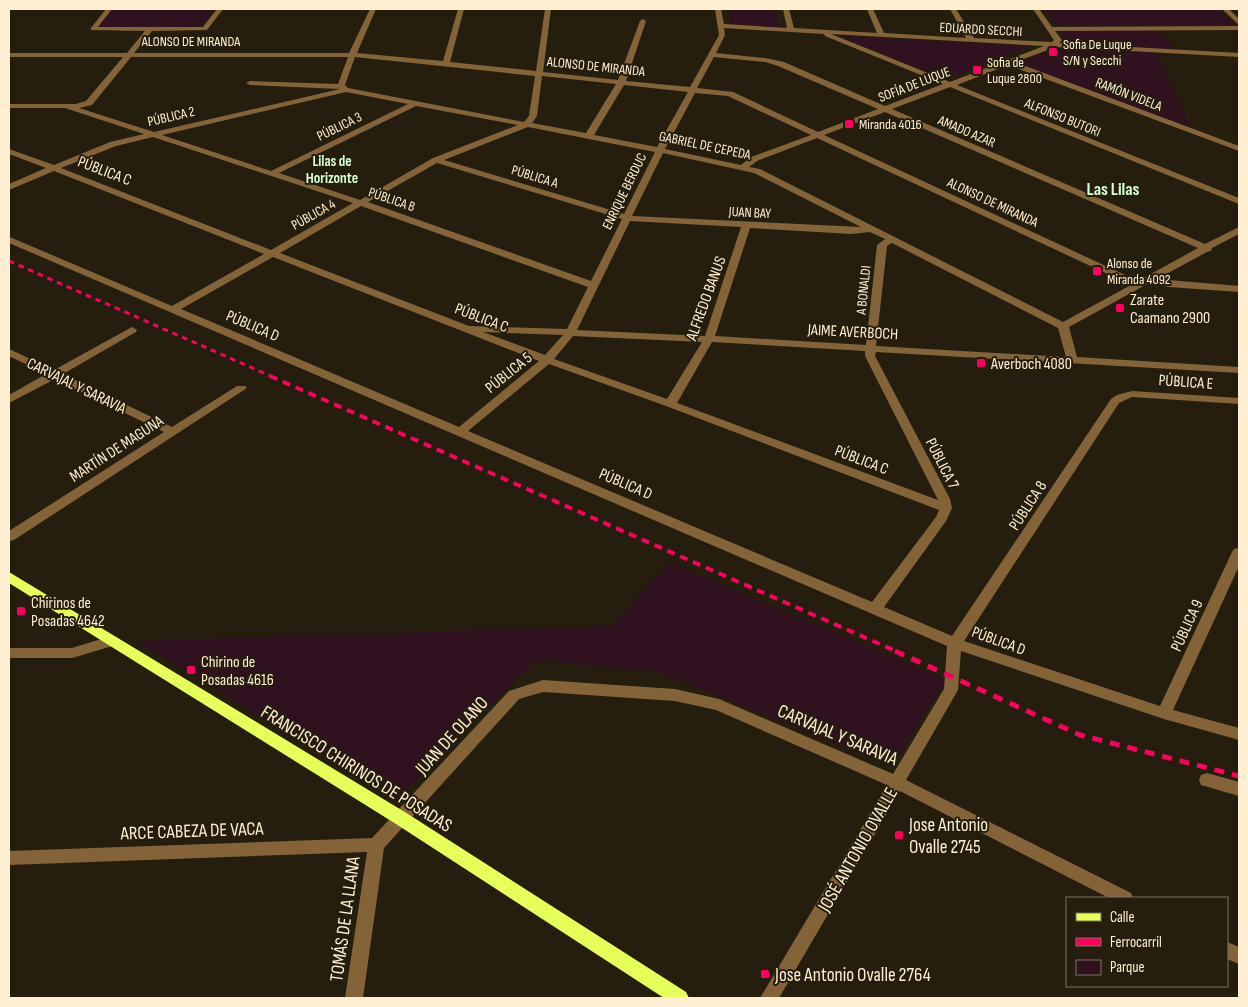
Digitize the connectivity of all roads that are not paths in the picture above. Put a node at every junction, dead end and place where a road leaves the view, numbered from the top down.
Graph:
1 (109, 9) edge
2 (220, 9) edge
3 (372, 9) edge
4 (462, 9) edge
5 (548, 9) edge
6 (718, 9) edge
7 (786, 9) edge
8 (870, 9) edge
9 (953, 9) edge
10 (1036, 9) edge
11 (1224, 9) edge
12 (643, 22) dead end
13 (1239, 23) edge
14 (721, 26) junction
15 (1239, 28) edge
16 (150, 29) junction
17 (1050, 29) junction
18 (791, 30) junction
19 (824, 32) junction
20 (882, 36) junction
21 (972, 41) junction
22 (1054, 46) junction
23 (9, 55) edge
24 (130, 55) junction
25 (352, 55) junction
26 (712, 55) junction
27 (1239, 55) edge
28 (1010, 63) junction
29 (446, 64) junction
30 (539, 74) junction
31 (621, 83) junction
32 (250, 84) dead end
33 (949, 85) junction
34 (343, 88) junction
35 (694, 90) junction
36 (416, 103) junction
37 (9, 106) edge
38 (66, 106) junction
39 (885, 110) junction
40 (526, 125) junction
41 (155, 134) junction
42 (819, 135) junction
43 (589, 136) junction
44 (1239, 149) edge
45 (660, 150) junction
46 (9, 151) edge
47 (436, 160) junction
48 (744, 166) junction
49 (53, 168) junction
50 (273, 173) junction
51 (9, 187) edge
52 (1239, 201) edge
53 (361, 203) junction
54 (627, 218) junction
55 (746, 226) junction
56 (872, 229) junction
57 (1239, 230) edge
58 (892, 239) junction
59 (9, 240) edge
60 (1208, 249) junction
61 (272, 252) junction
62 (1143, 283) junction
63 (593, 285) junction
64 (1239, 289) edge
65 (172, 310) junction
66 (1063, 326) junction
67 (465, 328) junction
68 (132, 330) dead end
69 (571, 332) junction
70 (709, 339) junction
71 (870, 348) junction
72 (9, 352) edge
73 (547, 360) junction
74 (1072, 360) junction
75 (1239, 370) edge
76 (54, 374) junction
77 (241, 388) dead end
78 (1132, 394) joint
79 (9, 400) edge
80 (1239, 401) edge
81 (670, 404) junction
82 (461, 431) junction
83 (172, 432) junction
84 (946, 508) junction
85 (9, 537) edge
86 (1239, 552) edge
87 (9, 577) edge
88 (874, 610) junction
89 (111, 640) junction
90 (955, 643) junction
91 (9, 654) edge
92 (514, 695) joint
93 (1164, 713) junction
94 (1239, 734) edge
95 (1208, 780) dead end
96 (896, 782) junction
97 (1239, 789) edge
98 (402, 819) junction
99 (376, 845) junction
100 (9, 858) edge
101 (1123, 897) edge
102 (354, 998) edge
103 (680, 998) edge
104 (769, 998) edge

1 - 16 street
2 - 16 street
3 - 25 street
4 - 29 street
5 - 30 street
6 - 14 street, ENRIQUE BERDUC
7 - 18 street
8 - 20 street
9 - 21 street
10 - 17 street
11 - 13 street
12 - 31 street
14 - 18 street, EDUARDO SECCHI
14 - 26 street, ENRIQUE BERDUC
15 - 17 street
16 - 24 street
17 - 22 street
18 - 19 street, EDUARDO SECCHI
19 - 20 street, EDUARDO SECCHI
19 - 33 street, ALFONSO BUTORI
20 - 21 street, EDUARDO SECCHI
21 - 22 street, EDUARDO SECCHI
22 - 27 street, EDUARDO SECCHI
22 - 28 street, SOFÍA DE LUQUE
23 - 24 street, ALONSO DE MIRANDA
24 - 25 street, ALONSO DE MIRANDA
24 - 38 street
25 - 29 street, ALONSO DE MIRANDA
25 - 34 street
26 - 35 street, ENRIQUE BERDUC
26 - 39 street, AMADO AZAR
28 - 33 street, SOFÍA DE LUQUE
28 - 44 street, RAMÓN VIDELA
29 - 30 street, ALONSO DE MIRANDA
30 - 31 street, ALONSO DE MIRANDA
30 - 40 street
31 - 35 street, ALONSO DE MIRANDA
31 - 43 street
32 - 34 street
33 - 39 street, SOFÍA DE LUQUE
33 - 52 street, ALFONSO BUTORI
34 - 36 street, GABRIEL DE CEPEDA
34 - 41 street, PÚBLICA 2
35 - 42 street, ALONSO DE MIRANDA
35 - 45 street, ENRIQUE BERDUC
36 - 40 street, GABRIEL DE CEPEDA
36 - 50 street, PÚBLICA 3
37 - 38 street
38 - 41 street, PÚBLICA B
39 - 42 street, SOFÍA DE LUQUE
39 - 60 street, AMADO AZAR
40 - 43 street, GABRIEL DE CEPEDA
40 - 47 street, PÚBLICA 4
41 - 49 street, PÚBLICA 2
41 - 50 street, PÚBLICA B
42 - 48 street, SOFÍA DE LUQUE
42 - 62 street, ALONSO DE MIRANDA
43 - 45 street, GABRIEL DE CEPEDA
45 - 48 street, GABRIEL DE CEPEDA
45 - 54 street, ENRIQUE BERDUC
46 - 49 street, PÚBLICA C
47 - 53 street, PÚBLICA 4
47 - 54 street, PÚBLICA A
48 - 56 street, GABRIEL DE CEPEDA
49 - 51 street, PÚBLICA 2
49 - 61 street, PÚBLICA C
50 - 53 street, PÚBLICA B
53 - 61 street, PÚBLICA 4
53 - 63 street, PÚBLICA B
54 - 55 street, JUAN BAY
54 - 63 street, ENRIQUE BERDUC
55 - 56 street, JUAN BAY
55 - 70 street, ALFREDO BANUS
56 - 58 street, GABRIEL DE CEPEDA
57 - 60 street
58 - 66 street, GABRIEL DE CEPEDA
58 - 71 street, A BONALDI
59 - 65 street, PÚBLICA D
60 - 62 street
61 - 65 street, PÚBLICA 4
61 - 67 street, PÚBLICA C
62 - 64 street, ALONSO DE MIRANDA
62 - 66 street
63 - 69 street, ENRIQUE BERDUC
65 - 82 street, PÚBLICA D
66 - 74 street
67 - 69 street, JAIME AVERBOCH
67 - 73 street, PÚBLICA C
68 - 76 street
69 - 70 street, JAIME AVERBOCH
69 - 73 street, PÚBLICA 5
70 - 71 street, JAIME AVERBOCH
70 - 81 street, ALFREDO BANUS
71 - 74 street, JAIME AVERBOCH
71 - 84 street, PÚBLICA 7
72 - 76 street, CARVAJAL Y SARAVIA
73 - 81 street, PÚBLICA C
73 - 82 street, PÚBLICA 5
74 - 75 street, JAIME AVERBOCH
76 - 79 street
76 - 83 street, CARVAJAL Y SARAVIA
77 - 83 street, MARTÍN DE MAGUNA
78 - 80 street, PÚBLICA E
78 - 90 street, PÚBLICA 8
81 - 84 street, PÚBLICA C
82 - 88 street, PÚBLICA D
83 - 85 street, MARTÍN DE MAGUNA
84 - 88 street, PÚBLICA 7
86 - 93 street, PÚBLICA 9
87 - 89 main road, FRANCISCO CHIRINOS DE POSADAS
88 - 90 street, PÚBLICA D
89 - 91 street
89 - 98 main road, FRANCISCO CHIRINOS DE POSADAS
90 - 93 street, PÚBLICA D
90 - 96 street, JOSÉ ANTONIO OVALLE
92 - 96 street, CARVAJAL Y SARAVIA
92 - 98 street, JUAN DE OLANO
93 - 94 street, PÚBLICA D
95 - 97 street
96 - 101 street, CARVAJAL Y SARAVIA
96 - 104 street, JOSÉ ANTONIO OVALLE
98 - 99 street, JUAN DE OLANO
98 - 103 main road, FRANCISCO CHIRINOS DE POSADAS
99 - 100 street, ARCE CABEZA DE VACA
99 - 102 street, TOMÁS DE LA LLANA

